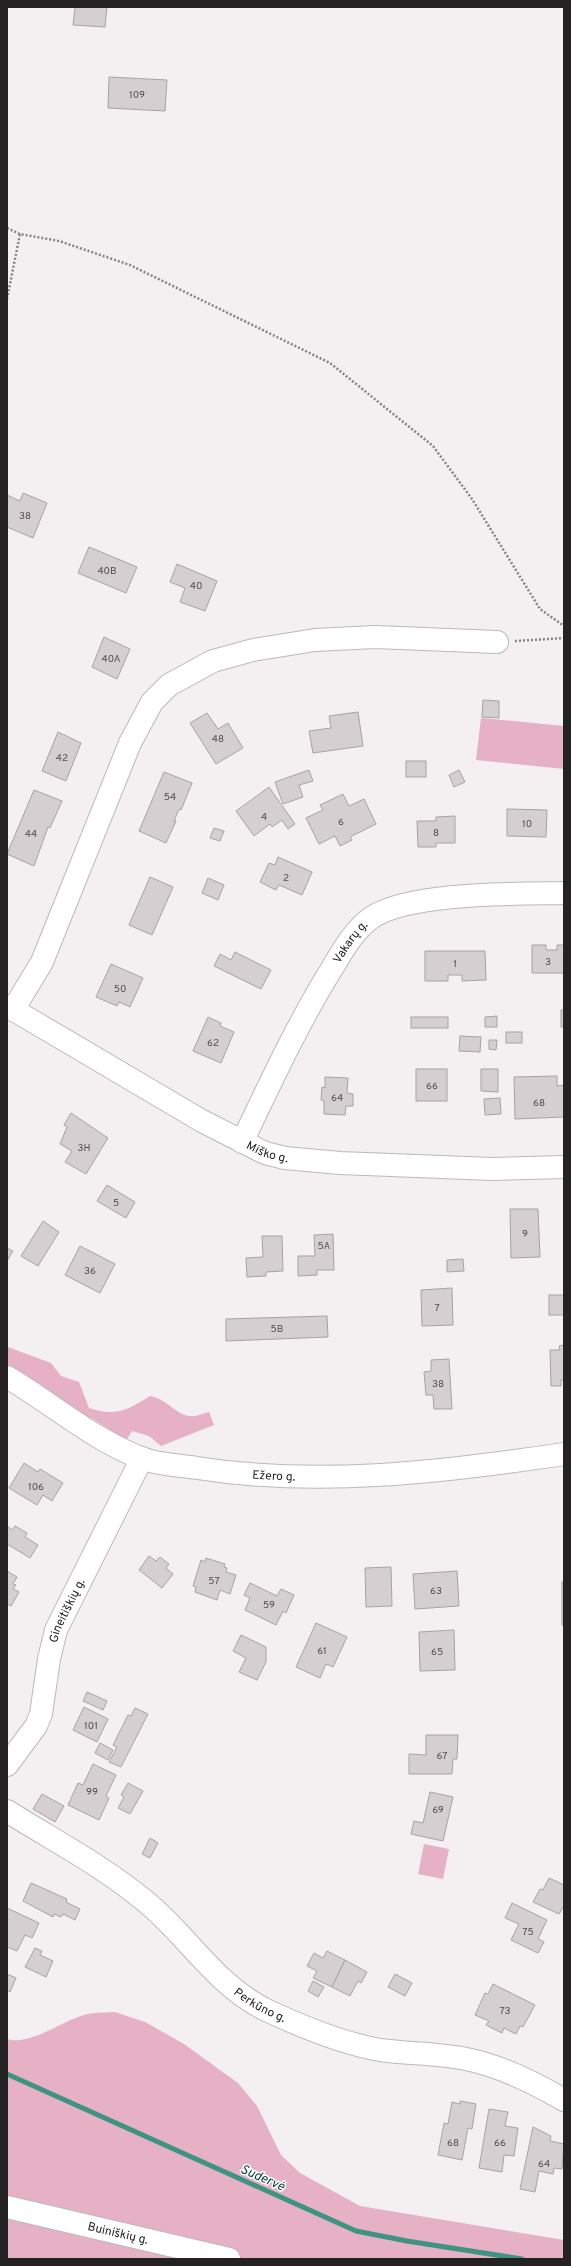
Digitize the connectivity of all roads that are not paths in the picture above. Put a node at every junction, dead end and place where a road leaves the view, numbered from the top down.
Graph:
1 (497, 642) road end
2 (564, 893) edge
3 (10, 1008) edge
4 (242, 1142) junction
5 (564, 1167) edge
6 (7, 1376) edge
7 (564, 1454) edge
8 (142, 1458) junction
9 (7, 1765) edge
10 (7, 1811) edge
11 (564, 2100) edge
12 (7, 2207) edge
13 (229, 2259) edge

1 - 3 street
2 - 4 street, Vakarų g.
3 - 4 street, Miško g.
4 - 5 street, Miško g.
6 - 8 street, Ežero g.
7 - 8 street, Ežero g.
8 - 9 street, Gineitiškių g.
10 - 11 street, Perkūno g.
12 - 13 street, Buiniškių g.

